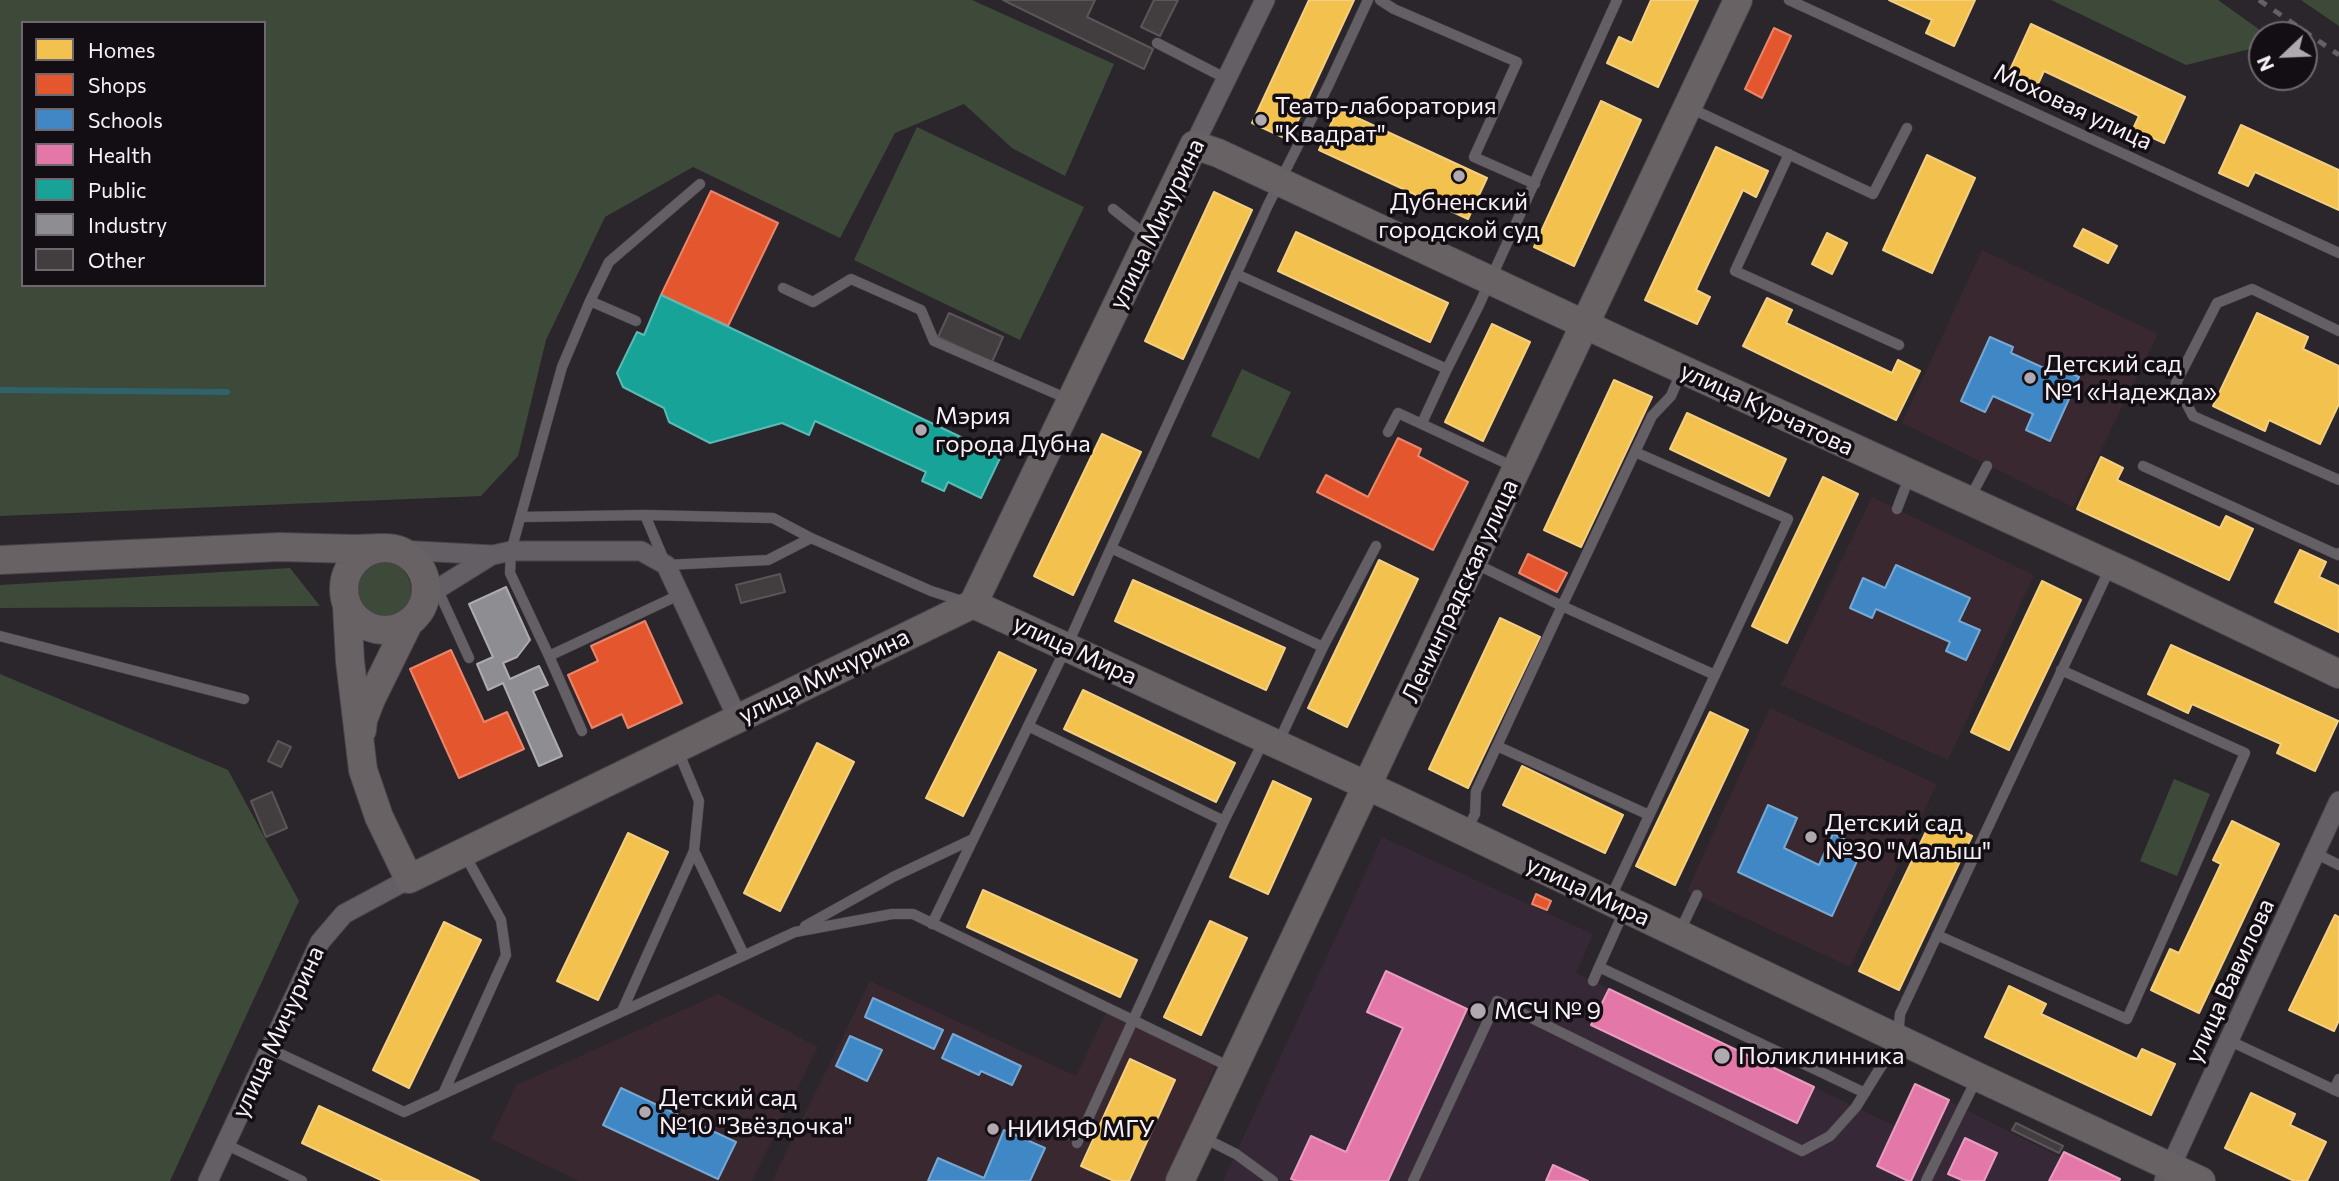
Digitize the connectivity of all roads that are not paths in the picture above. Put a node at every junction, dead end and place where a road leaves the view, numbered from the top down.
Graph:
1 (1265, 0) edge
2 (1367, 0) edge
3 (1380, 0) edge
4 (1617, 0) edge
5 (1738, 0) edge
6 (1789, 0) edge
7 (1157, 43) dead end
8 (1227, 79) junction
9 (1688, 107) junction
10 (1907, 128) dead end
11 (1195, 145) junction
12 (1789, 153) junction
13 (1280, 181) junction
14 (700, 184) dead end
15 (1535, 184) junction
16 (1113, 209) dead end
17 (1150, 239) junction
18 (2339, 253) edge
19 (1236, 274) junction
20 (1490, 280) junction
21 (783, 288) dead end
22 (590, 300) junction
23 (636, 321) dead end
24 (1585, 325) junction
25 (2339, 331) edge
26 (1899, 345) dead end
27 (1447, 369) junction
28 (1682, 370) junction
29 (1072, 400) junction
30 (1422, 423) junction
31 (1388, 432) dead end
32 (1635, 452) junction
33 (1987, 466) dead end
34 (2143, 466) dead end
35 (1518, 468) junction
36 (1910, 475) junction
37 (2339, 480) edge
38 (1968, 502) junction
39 (1897, 509) dead end
40 (645, 515) junction
41 (521, 517) junction
42 (811, 538) junction
43 (1376, 546) dead end
44 (280, 547) junction
45 (1111, 548) junction
46 (390, 549) junction
47 (502, 553) junction
48 (2339, 553) edge
49 (0, 561) edge
50 (1473, 563) junction
51 (666, 565) junction
52 (2111, 566) junction
53 (432, 592) junction
54 (679, 595) junction
55 (346, 596) junction
56 (973, 604) junction
57 (1562, 606) junction
58 (409, 622) junction
59 (0, 636) edge
60 (1067, 646) junction
61 (1323, 647) junction
62 (549, 656) junction
63 (469, 658) dead end
64 (2061, 670) junction
65 (2339, 674) edge
66 (1715, 675) junction
67 (244, 699) dead end
68 (737, 717) junction
69 (1028, 726) junction
70 (582, 731) dead end
71 (1272, 742) junction
72 (1497, 746) junction
73 (676, 747) junction
74 (360, 750) junction
75 (1368, 787) junction
76 (2339, 801) edge
77 (1649, 814) junction
78 (1224, 821) junction
79 (1466, 833) junction
80 (973, 839) junction
81 (463, 851) junction
82 (694, 851) junction
83 (2315, 853) junction
84 (2339, 866) edge
85 (409, 879) junction
86 (1697, 895) dead end
87 (1618, 905) junction
88 (932, 924) junction
89 (795, 932) junction
90 (1679, 934) junction
91 (1937, 936) junction
92 (744, 955) junction
93 (1599, 967) junction
94 (1593, 981) dead end
95 (622, 1011) junction
96 (1132, 1020) junction
97 (1898, 1039) junction
98 (2230, 1041) junction
99 (270, 1049) junction
100 (1234, 1069) junction
101 (1978, 1077) junction
102 (2337, 1087) edge
103 (1865, 1093) junction
104 (443, 1094) junction
105 (1201, 1137) junction
106 (1077, 1143) dead end
107 (225, 1144) junction
108 (2167, 1174) edge
109 (208, 1181) edge
110 (302, 1181) edge
111 (1181, 1181) edge
112 (1273, 1181) edge
113 (1413, 1181) edge
114 (1926, 1181) edge
115 (2202, 1181) edge

1 - 8 street, улица Мичурина
2 - 13 lane
3 - 15 lane
4 - 15 lane
5 - 9 street, Ленинградская улица
6 - 18 lane, Моховая улица
7 - 8 lane
8 - 11 street, улица Мичурина
9 - 12 lane
9 - 24 street, Ленинградская улица
10 - 12 lane
11 - 13 street, улица Курчатова
11 - 17 street, улица Мичурина
12 - 26 lane
13 - 19 lane
13 - 20 street, улица Курчатова
14 - 22 lane
15 - 20 lane
16 - 17 lane
17 - 29 street, улица Мичурина
19 - 27 lane
19 - 45 lane
20 - 24 street, улица Курчатова
20 - 27 lane
21 - 29 lane
22 - 23 lane
22 - 41 lane
24 - 28 street, улица Курчатова
24 - 35 street, Ленинградская улица
25 - 37 lane
27 - 30 lane
28 - 32 lane
28 - 36 street, улица Курчатова
29 - 56 street, улица Мичурина
30 - 31 lane
30 - 35 lane
32 - 57 lane
32 - 66 lane
33 - 38 lane
34 - 48 lane
35 - 50 street, Ленинградская улица
36 - 38 street, улица Курчатова
36 - 39 lane
38 - 52 street, улица Курчатова
40 - 41 lane
40 - 42 lane
40 - 51 lane
41 - 47 lane
42 - 51 lane
42 - 56 lane
43 - 61 lane
44 - 46 street
44 - 49 street
44 - 55 street
45 - 60 lane
45 - 61 lane
46 - 47 street
46 - 53 street
46 - 55 street
47 - 51 street
47 - 53 street
47 - 62 lane
50 - 57 lane
50 - 75 street, Ленинградская улица
51 - 54 street
52 - 64 lane
52 - 65 street, улица Курчатова
53 - 58 street
53 - 63 lane
54 - 62 lane
54 - 68 street
55 - 58 street
55 - 74 street
56 - 60 street, улица Мира
56 - 68 street, улица Мичурина
57 - 66 lane
57 - 72 lane
58 - 74 street
59 - 67 lane
60 - 69 lane
60 - 71 street, улица Мира
61 - 71 lane
62 - 70 lane
64 - 91 lane
64 - 91 lane
66 - 77 lane
68 - 73 street, улица Мичурина
69 - 78 lane
69 - 80 lane
71 - 75 street, улица Мира
71 - 78 lane
72 - 77 lane
72 - 79 lane
73 - 81 street, улица Мичурина
73 - 82 lane
74 - 85 street
75 - 79 street, улица Мира
75 - 100 street, Ленинградская улица
76 - 83 street, улица Вавилова
77 - 87 lane
78 - 96 lane
79 - 87 street, улица Мира
80 - 88 lane
80 - 89 lane
81 - 85 street, улица Мичурина
81 - 104 lane
82 - 92 lane
82 - 95 lane
83 - 84 lane
83 - 98 street, улица Вавилова
85 - 99 street, улица Мичурина
86 - 90 lane
87 - 90 street, улица Мира
87 - 93 lane
88 - 89 lane
88 - 96 lane
89 - 92 lane
90 - 97 street, улица Мира
91 - 97 lane
92 - 95 lane
93 - 94 lane
93 - 103 lane
95 - 104 lane
96 - 100 lane
96 - 106 lane
97 - 101 street, улица Мира
97 - 103 lane
98 - 102 lane
98 - 108 street, улица Вавилова
99 - 104 lane
99 - 107 street, улица Мичурина
100 - 105 street, Ленинградская улица
101 - 108 street, улица Мира
101 - 114 lane
103 - 113 lane
105 - 111 street, Ленинградская улица
105 - 112 lane
107 - 109 street, улица Мичурина
107 - 110 lane
108 - 115 street, улица Мира

